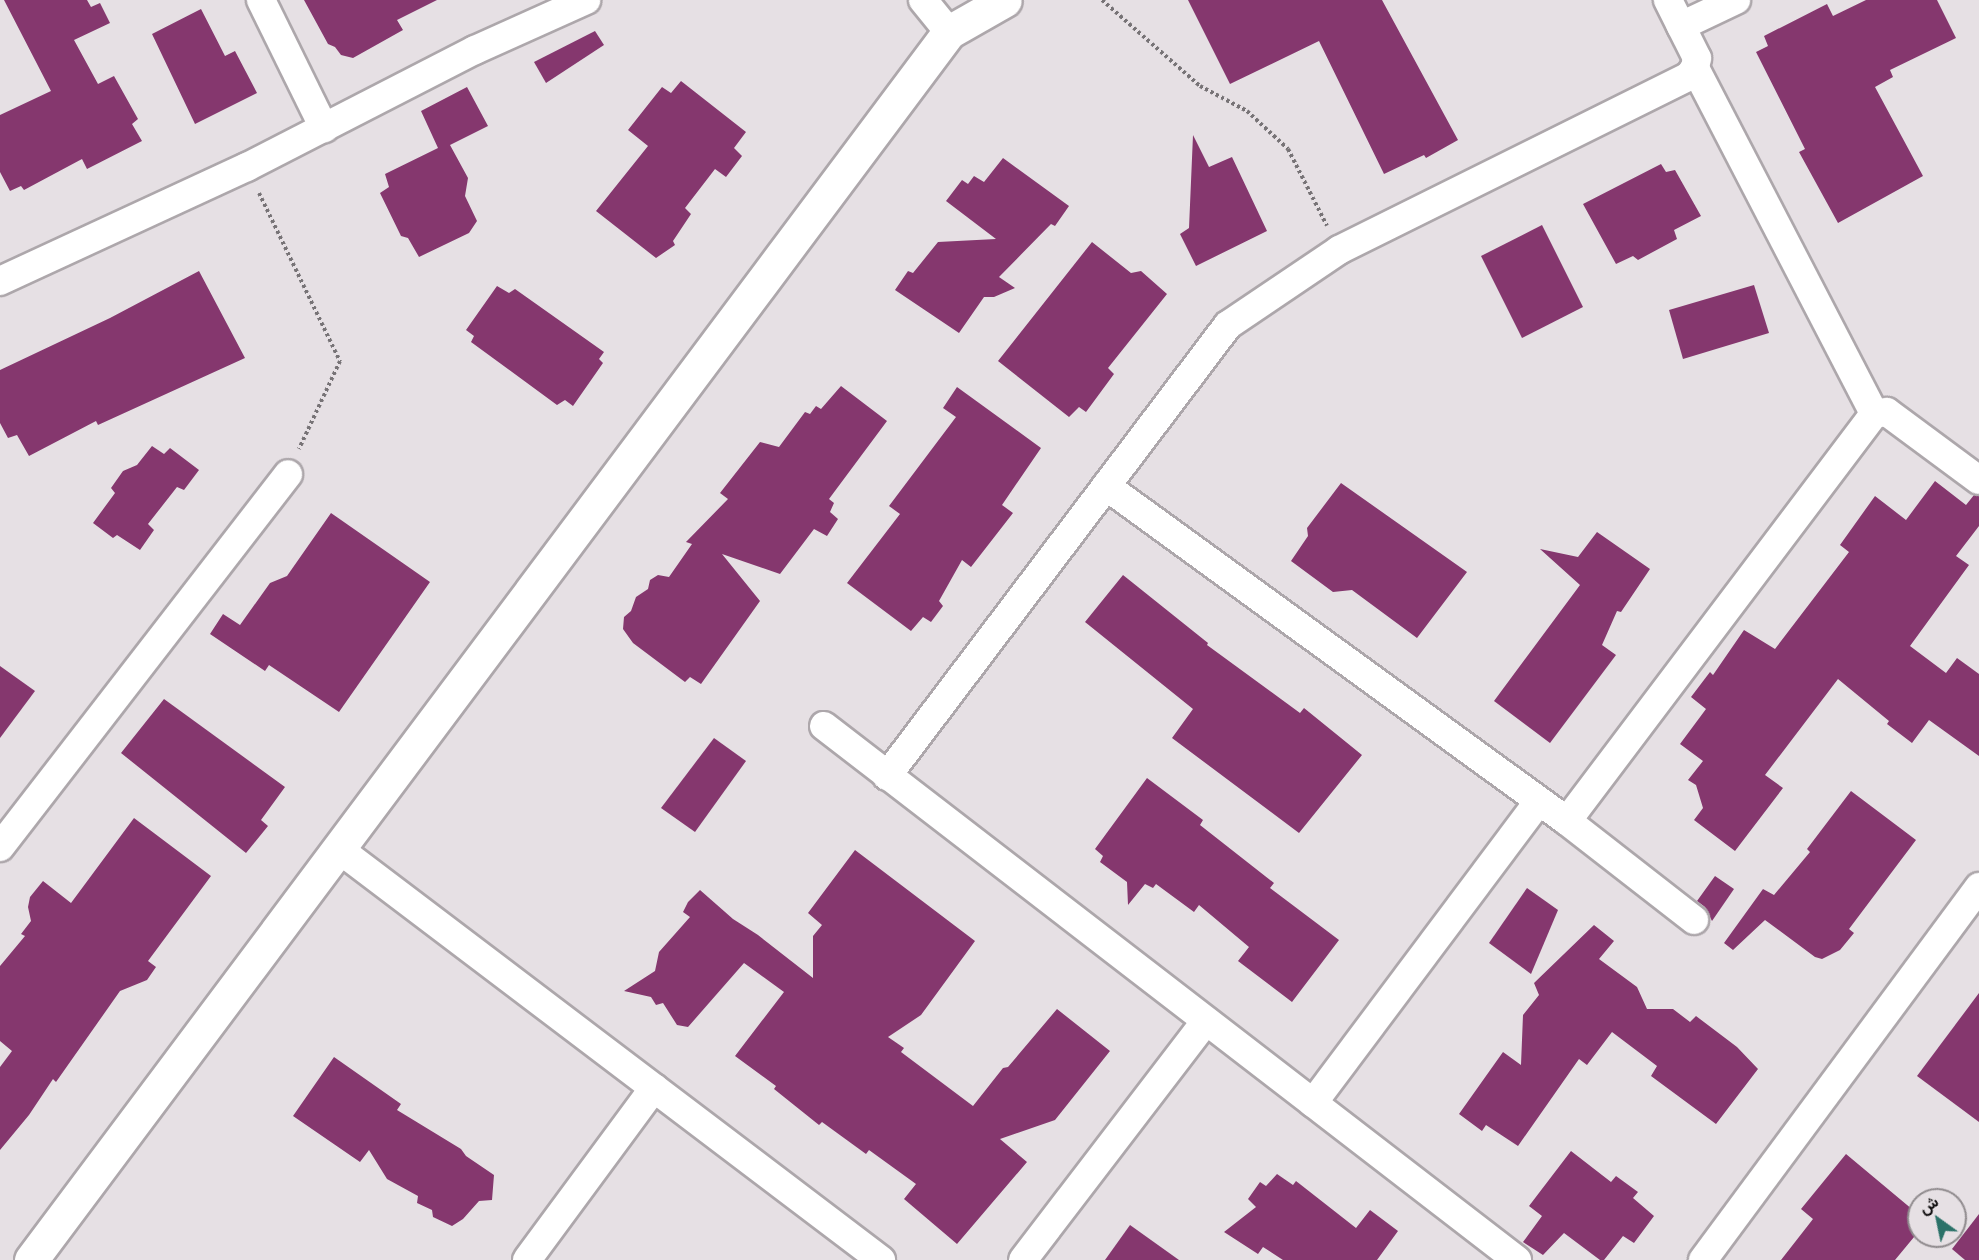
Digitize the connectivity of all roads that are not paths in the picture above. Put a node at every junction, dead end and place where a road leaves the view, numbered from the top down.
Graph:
1 (261, 0) edge
2 (586, 0) edge
3 (923, 0) edge
4 (1005, 0) edge
5 (1668, 0) edge
6 (1736, 0) edge
7 (1681, 26) junction
8 (949, 32) junction
9 (1695, 68) junction
10 (324, 128) junction
11 (0, 281) edge
12 (1874, 414) junction
13 (288, 474) road end
14 (1979, 480) edge
15 (1106, 486) junction
16 (824, 726) dead end
17 (887, 776) junction
18 (1539, 801) junction
19 (1567, 821) junction
20 (0, 847) edge
21 (340, 849) junction
22 (1979, 887) edge
23 (1694, 920) dead end
24 (1206, 1021) junction
25 (654, 1088) junction
26 (1313, 1103) junction
27 (31, 1260) edge
28 (527, 1260) edge
29 (881, 1260) edge
30 (1023, 1260) edge
31 (1517, 1260) edge
32 (1702, 1260) edge

1 - 10 street
2 - 10 street
3 - 8 street
4 - 8 street
5 - 7 street
6 - 7 street
7 - 9 street
8 - 21 street
9 - 12 street
9 - 15 street
10 - 11 street
12 - 14 street
12 - 19 street
13 - 20 street
15 - 17 street
15 - 18 street
16 - 17 street
17 - 24 street
18 - 19 street
18 - 26 street
19 - 23 street
21 - 25 street
21 - 27 street
22 - 32 street
24 - 26 street
24 - 30 street
25 - 28 street
25 - 29 street
26 - 31 street

